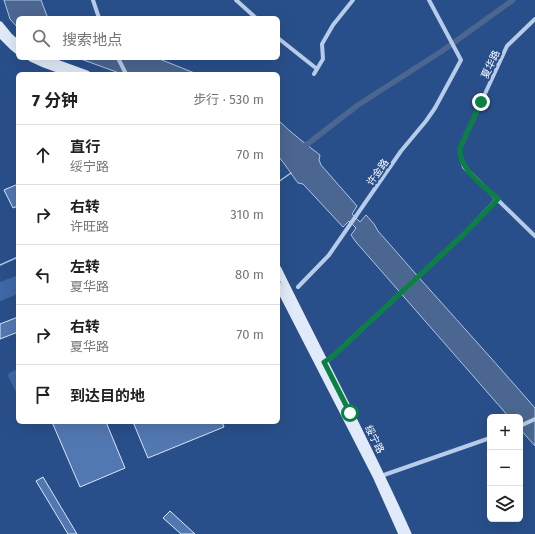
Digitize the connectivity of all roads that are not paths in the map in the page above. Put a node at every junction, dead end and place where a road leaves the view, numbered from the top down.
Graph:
1 (93, 0) edge
2 (236, 0) edge
3 (353, 0) edge
4 (429, 0) edge
5 (98, 16) edge
6 (254, 16) edge
7 (535, 19) edge
8 (0, 25) edge
9 (4, 36) edge
10 (280, 40) edge
11 (16, 43) edge
12 (16, 49) edge
13 (35, 60) edge
14 (48, 60) edge
15 (119, 60) edge
16 (317, 69) junction
17 (66, 72) edge
18 (82, 72) edge
19 (125, 72) edge
20 (314, 74) dead end
21 (498, 199) junction
22 (535, 236) edge
23 (280, 273) edge
24 (298, 287) dead end
25 (280, 289) edge
26 (321, 364) junction
27 (535, 419) edge
28 (523, 425) edge
29 (487, 439) edge
30 (379, 477) junction
31 (402, 534) edge
32 (408, 534) edge

1 - 5 street
2 - 6 street
3 - 16 street
4 - 24 street, 许金路
7 - 21 street, 夏华路
8 - 9 main road
9 - 11 main road
9 - 12 main road
10 - 16 street
13 - 17 main road
14 - 18 main road
15 - 19 street
16 - 20 street
21 - 22 street, 夏华路
21 - 26 street
23 - 26 main road, 绥宁路
25 - 26 main road, 绥宁路
26 - 30 main road, 绥宁路
27 - 28 street
29 - 30 street
30 - 31 main road, 绥宁路
30 - 32 main road, 绥宁路

